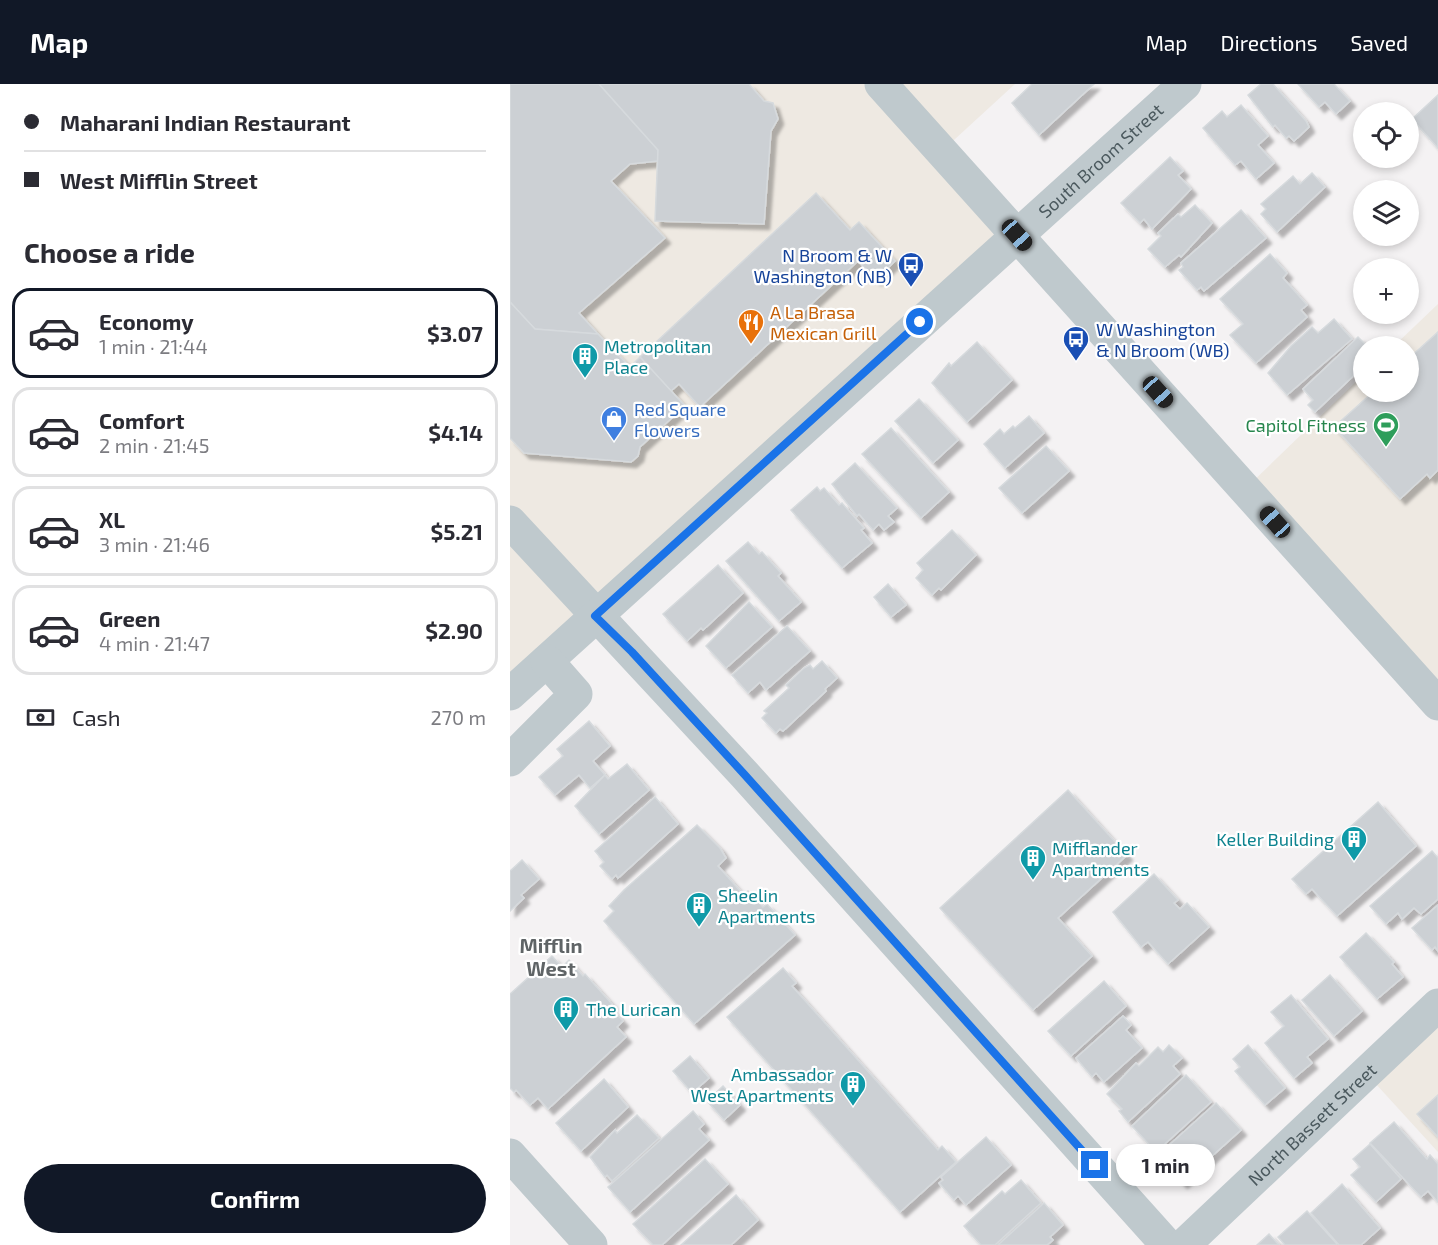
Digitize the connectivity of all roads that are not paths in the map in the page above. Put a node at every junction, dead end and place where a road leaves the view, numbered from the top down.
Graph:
1 (881, 84) edge
2 (1185, 84) edge
3 (1017, 235) junction
4 (510, 522) edge
5 (595, 616) junction
6 (547, 661) junction
7 (510, 694) edge
8 (1438, 704) edge
9 (510, 760) edge
10 (1438, 1005) edge
11 (510, 1155) edge
12 (591, 1245) edge
13 (1167, 1245) edge
14 (1184, 1245) edge

1 - 3 street
2 - 3 street, South Broom Street
3 - 5 street, South Broom Street
3 - 8 street
4 - 5 street
5 - 6 street, South Broom Street
5 - 13 street
6 - 7 street, South Broom Street
6 - 9 street
10 - 14 street, North Bassett Street
11 - 12 street

